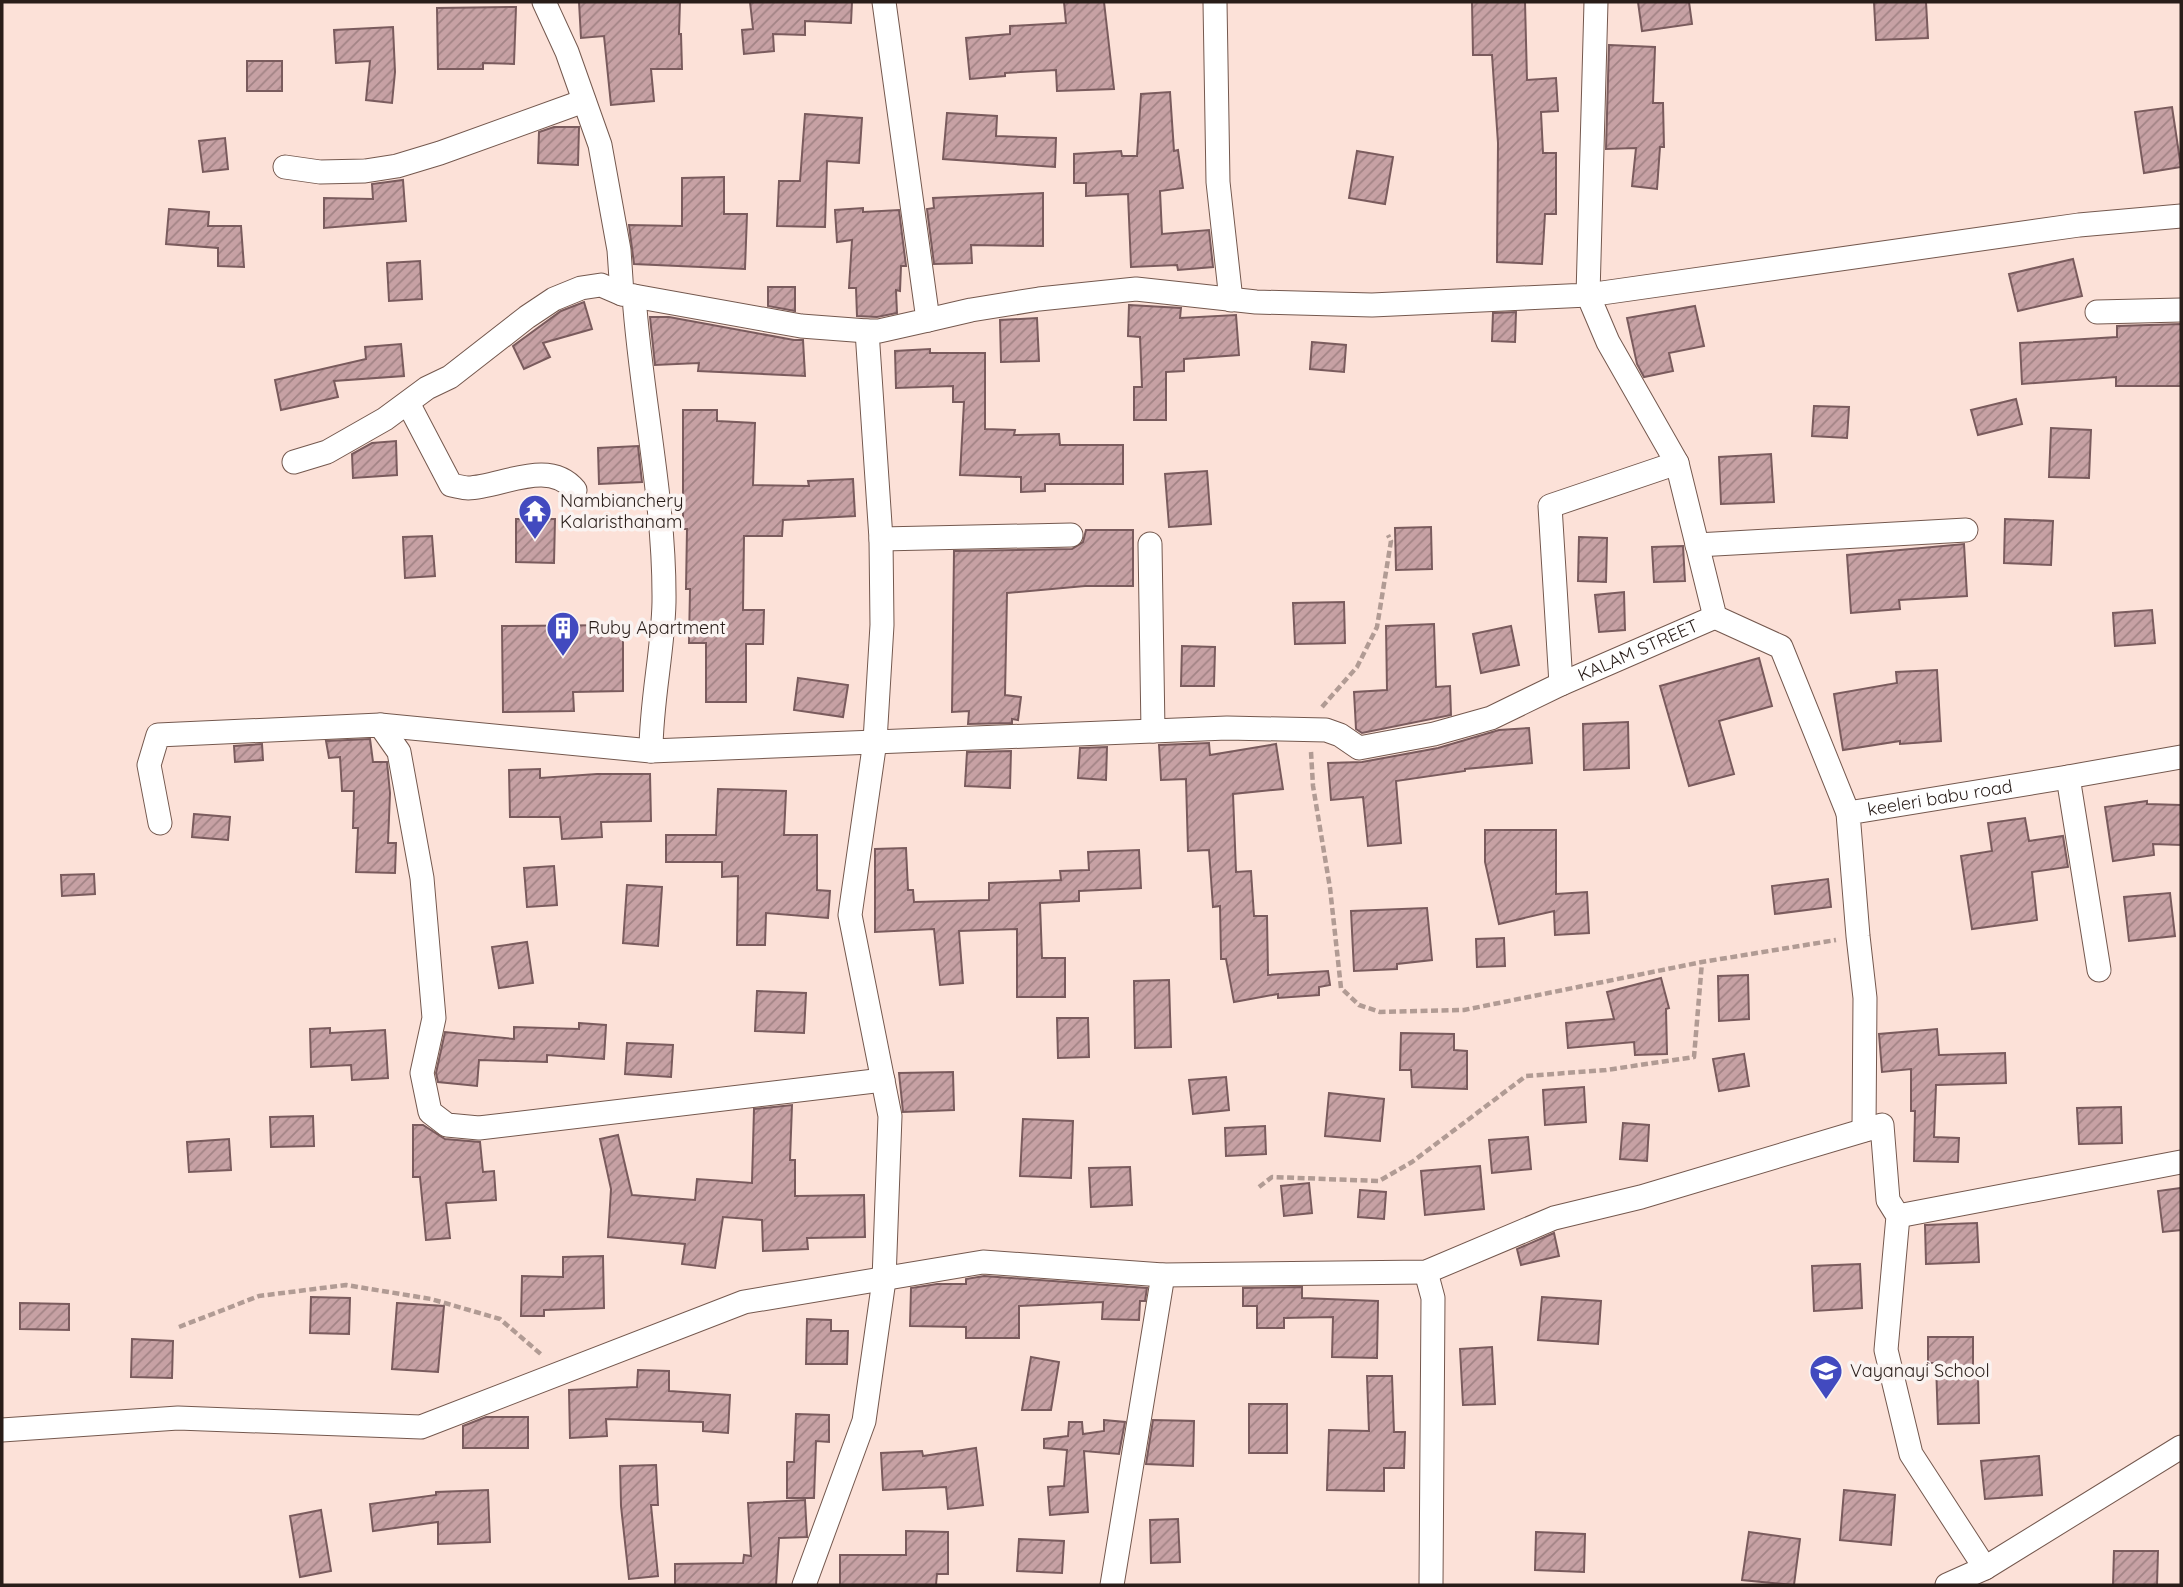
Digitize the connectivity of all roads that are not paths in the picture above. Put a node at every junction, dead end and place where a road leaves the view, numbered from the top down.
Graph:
1 (544, 2) edge
2 (884, 2) edge
3 (1215, 2) edge
4 (1596, 2) edge
5 (584, 101) junction
6 (285, 167) dead end
7 (2181, 216) edge
8 (628, 295) junction
9 (1588, 295) junction
10 (1231, 300) junction
11 (2181, 310) edge
12 (2097, 312) dead end
13 (928, 320) junction
14 (867, 331) junction
15 (408, 402) junction
16 (294, 462) dead end
17 (1677, 463) junction
18 (575, 490) dead end
19 (1966, 530) dead end
20 (1070, 535) dead end
21 (881, 539) junction
22 (1150, 544) dead end
23 (1697, 545) junction
24 (1715, 617) junction
25 (1561, 684) junction
26 (380, 725) junction
27 (1153, 731) junction
28 (876, 741) junction
29 (651, 751) junction
30 (2181, 757) edge
31 (2068, 778) junction
32 (1848, 813) junction
33 (160, 822) dead end
34 (2099, 970) dead end
35 (883, 1080) junction
36 (1864, 1130) junction
37 (2181, 1162) edge
38 (1898, 1216) junction
39 (1426, 1272) junction
40 (1163, 1275) junction
41 (884, 1280) junction
42 (2, 1430) edge
43 (2181, 1447) edge
44 (1985, 1568) junction
45 (804, 1585) edge
46 (1112, 1585) edge
47 (1430, 1585) edge
48 (1947, 1585) edge

1 - 5 street
2 - 13 street
3 - 10 street
4 - 9 street
5 - 6 street
5 - 8 street
7 - 9 street
8 - 14 street
8 - 15 street
8 - 29 street
9 - 10 street
9 - 17 street
10 - 13 street
11 - 12 street
13 - 14 street
14 - 21 street
15 - 16 street
15 - 18 street
17 - 23 street
17 - 25 street
19 - 23 street
20 - 21 street
21 - 28 street
22 - 27 street
23 - 24 street
24 - 25 street, KALAM STREET
24 - 32 street
25 - 27 street, KALAM STREET
26 - 29 street, KALAM STREET
26 - 33 street, KALAM STREET
26 - 35 street
27 - 28 street, KALAM STREET
28 - 29 street, KALAM STREET
28 - 35 street
30 - 31 street, keeleri babu road
31 - 32 street, keeleri babu road
31 - 34 street
32 - 36 street, keeleri babu road
35 - 41 street
36 - 38 street
36 - 39 street
37 - 38 street
38 - 44 street
39 - 40 street
39 - 47 street
40 - 41 street
40 - 46 street
41 - 42 street
41 - 45 street
43 - 44 street
44 - 48 street

